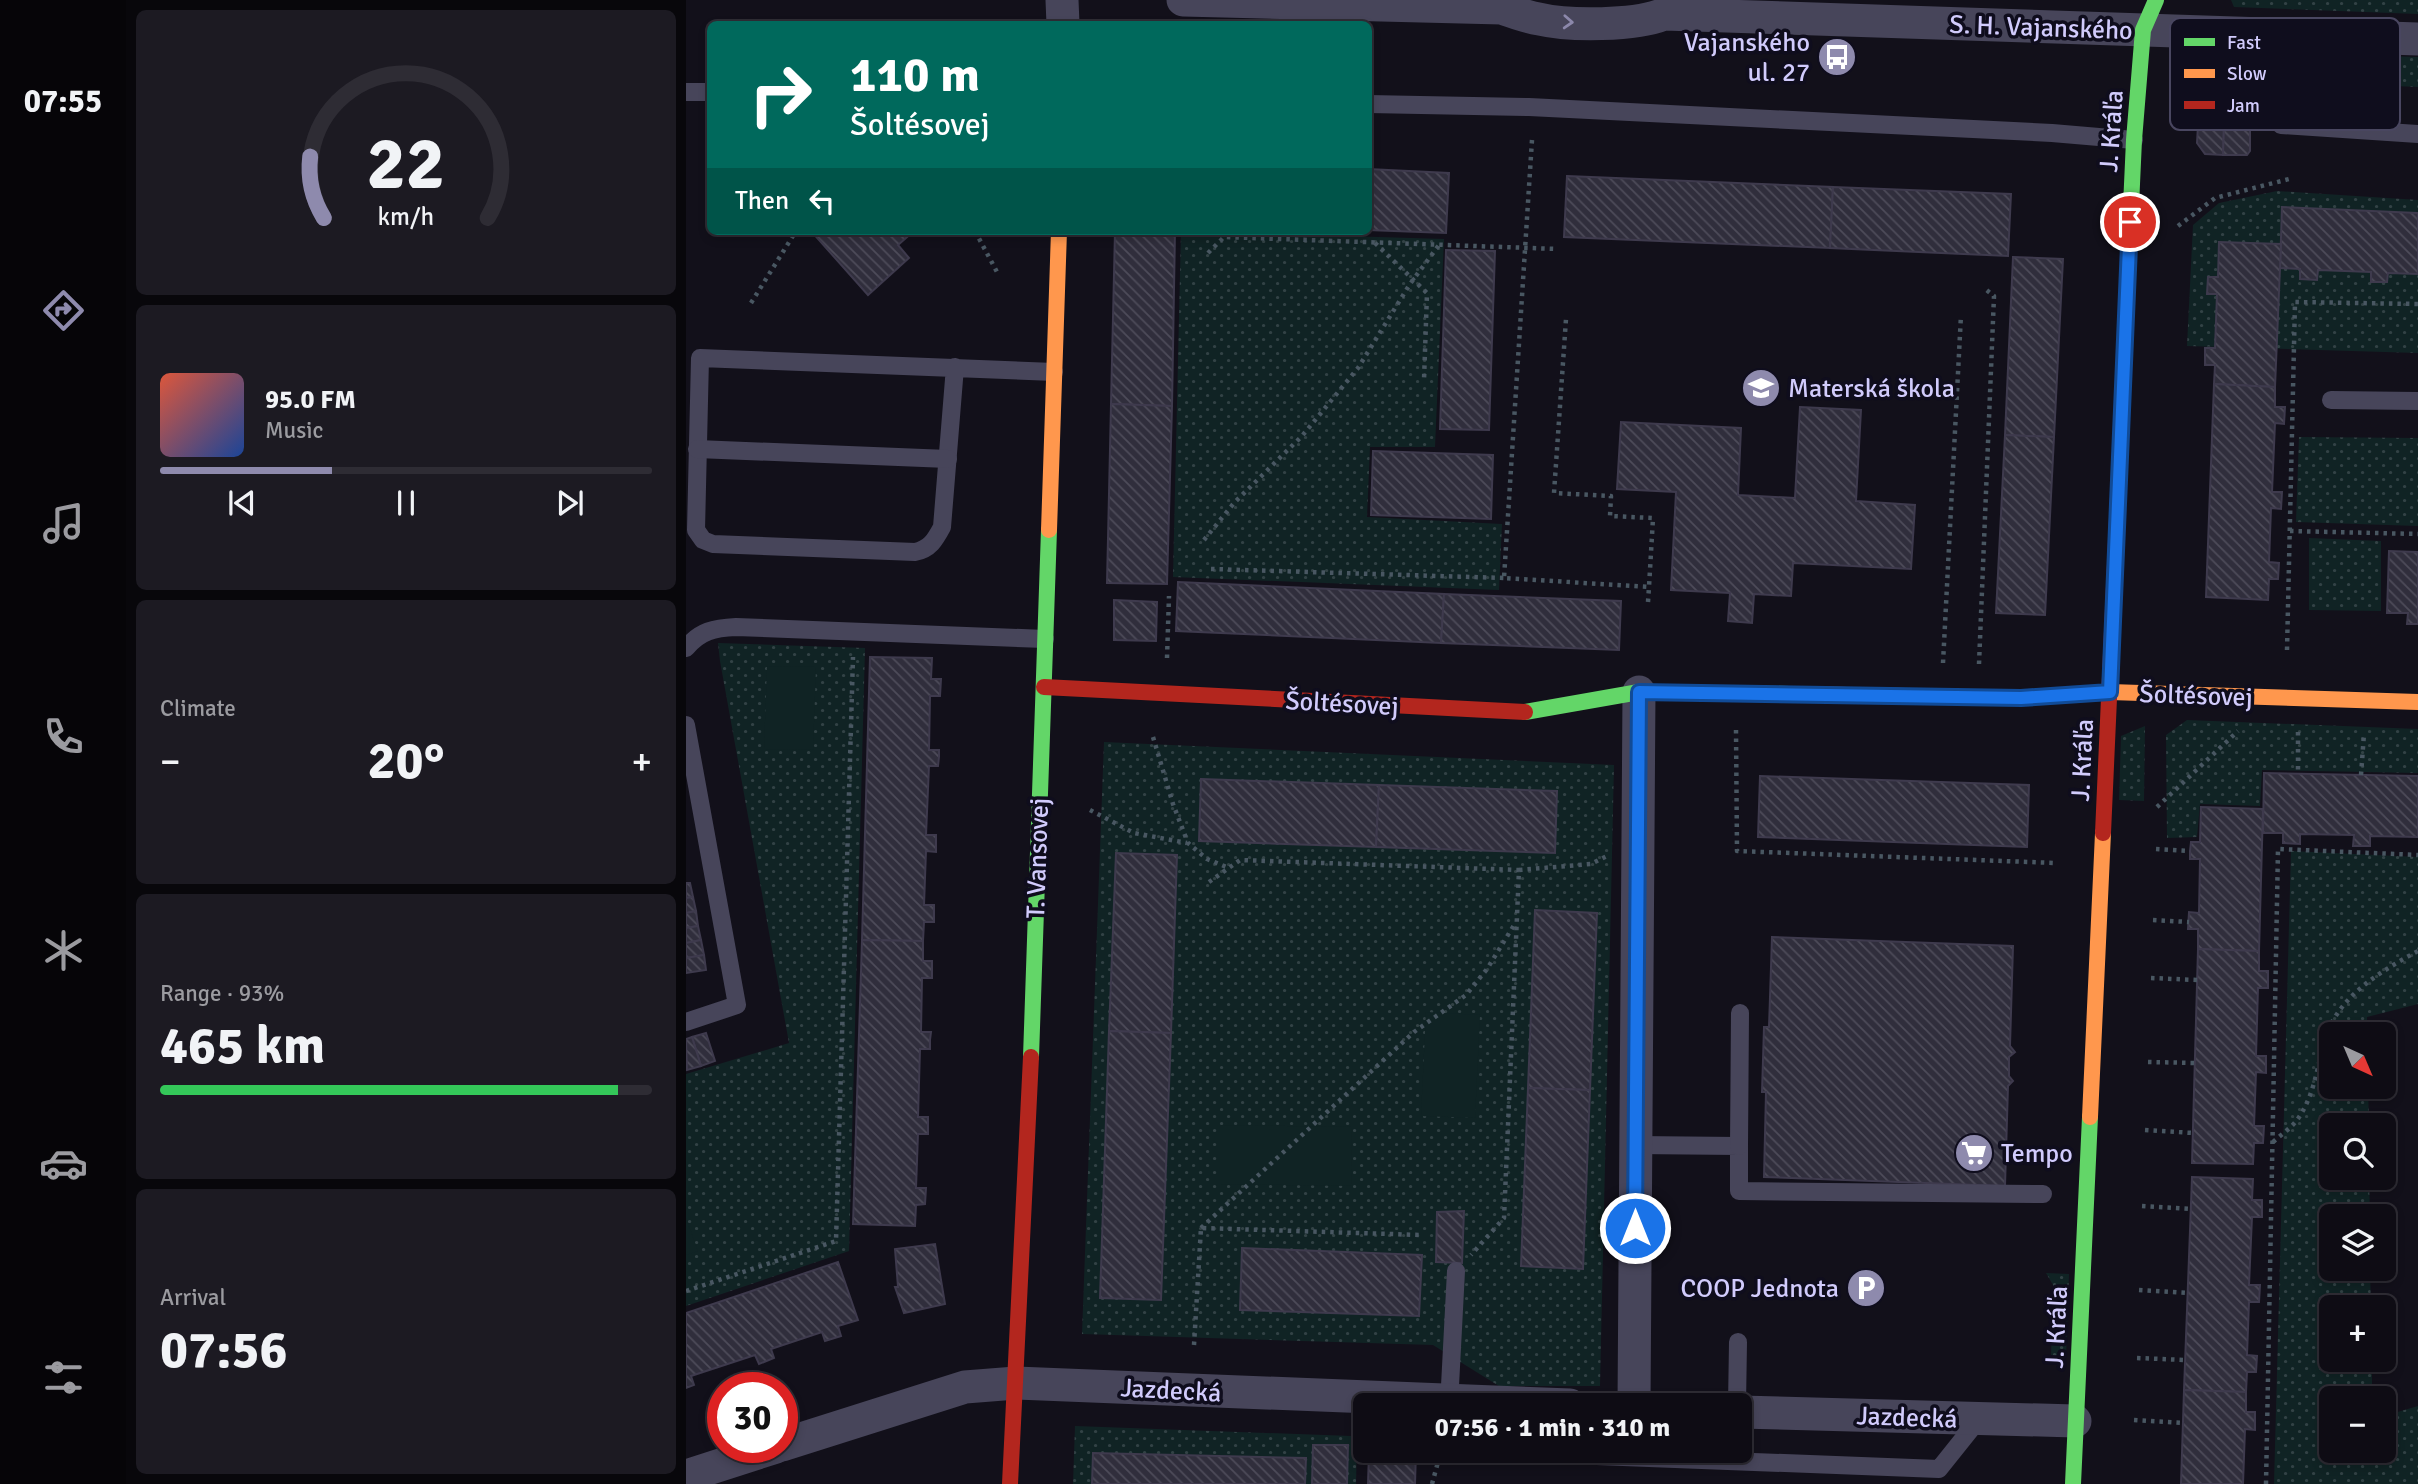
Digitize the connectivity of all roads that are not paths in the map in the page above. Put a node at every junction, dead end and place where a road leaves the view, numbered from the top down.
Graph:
1 (1062, 0) edge
2 (1183, 0) edge
3 (2156, 0) edge
4 (1508, 2) edge
5 (1380, 3) edge
6 (1653, 7) edge
7 (1063, 21) edge
8 (2143, 30) junction
9 (2170, 31) edge
10 (2400, 37) edge
11 (2418, 38) edge
12 (686, 92) edge
13 (707, 92) edge
14 (1372, 104) edge
15 (2357, 130) edge
16 (2418, 134) edge
17 (2134, 141) junction
18 (1059, 235) edge
19 (954, 367) junction
20 (1054, 372) junction
21 (2331, 400) dead end
22 (2418, 401) edge
23 (697, 449) junction
24 (948, 459) junction
25 (1045, 639) junction
26 (686, 649) edge
27 (1044, 687) junction
28 (1639, 692) junction
29 (2110, 692) junction
30 (2418, 702) edge
31 (686, 724) edge
32 (1740, 1013) dead end
33 (686, 1023) edge
34 (1636, 1145) junction
35 (1739, 1146) junction
36 (2043, 1194) dead end
37 (1457, 1271) road end
38 (1738, 1342) dead end
39 (1016, 1382) junction
40 (1450, 1393) edge
41 (1634, 1393) edge
42 (1737, 1393) edge
43 (1353, 1399) edge
44 (1752, 1412) edge
45 (1979, 1419) junction
46 (2076, 1421) junction
47 (798, 1440) edge
48 (1752, 1462) edge
49 (726, 1463) edge
50 (686, 1476) edge
51 (1010, 1484) edge
52 (2073, 1484) edge

1 - 7 street
2 - 5 street, S. H. Vajanského
3 - 8 street, J. Kráľa
4 - 5 street, S. H. Vajanského
4 -> 6 street, S. H. Vajanského
6 - 8 street, S. H. Vajanského
8 - 9 street, S. H. Vajanského
8 - 17 street, J. Kráľa
10 - 11 street, S. H. Vajanského
12 - 13 lane
14 - 17 lane
15 - 16 lane
17 - 29 street, J. Kráľa
18 - 20 street, T. Vansovej
19 - 20 lane
19 - 23 lane
19 - 24 lane
20 - 25 street, T. Vansovej
21 - 22 lane
23 - 24 lane
23 - 24 lane
25 - 26 lane
25 - 27 street, T. Vansovej
27 - 28 street, Šoltésovej
27 - 39 street, T. Vansovej
28 - 29 street, Šoltésovej
28 - 34 street
29 - 30 street, Šoltésovej
29 - 46 street, J. Kráľa
31 - 33 lane
32 - 35 lane
34 - 35 lane
34 - 41 street
35 - 36 lane
37 - 40 lane
38 - 42 lane
39 - 43 street, Jazdecká
39 - 47 street, Jazdecká
39 - 51 street, T. Vansovej
44 - 45 street, Jazdecká
45 - 46 street, Jazdecká
45 - 48 lane
46 - 52 street, J. Kráľa
49 - 50 street

